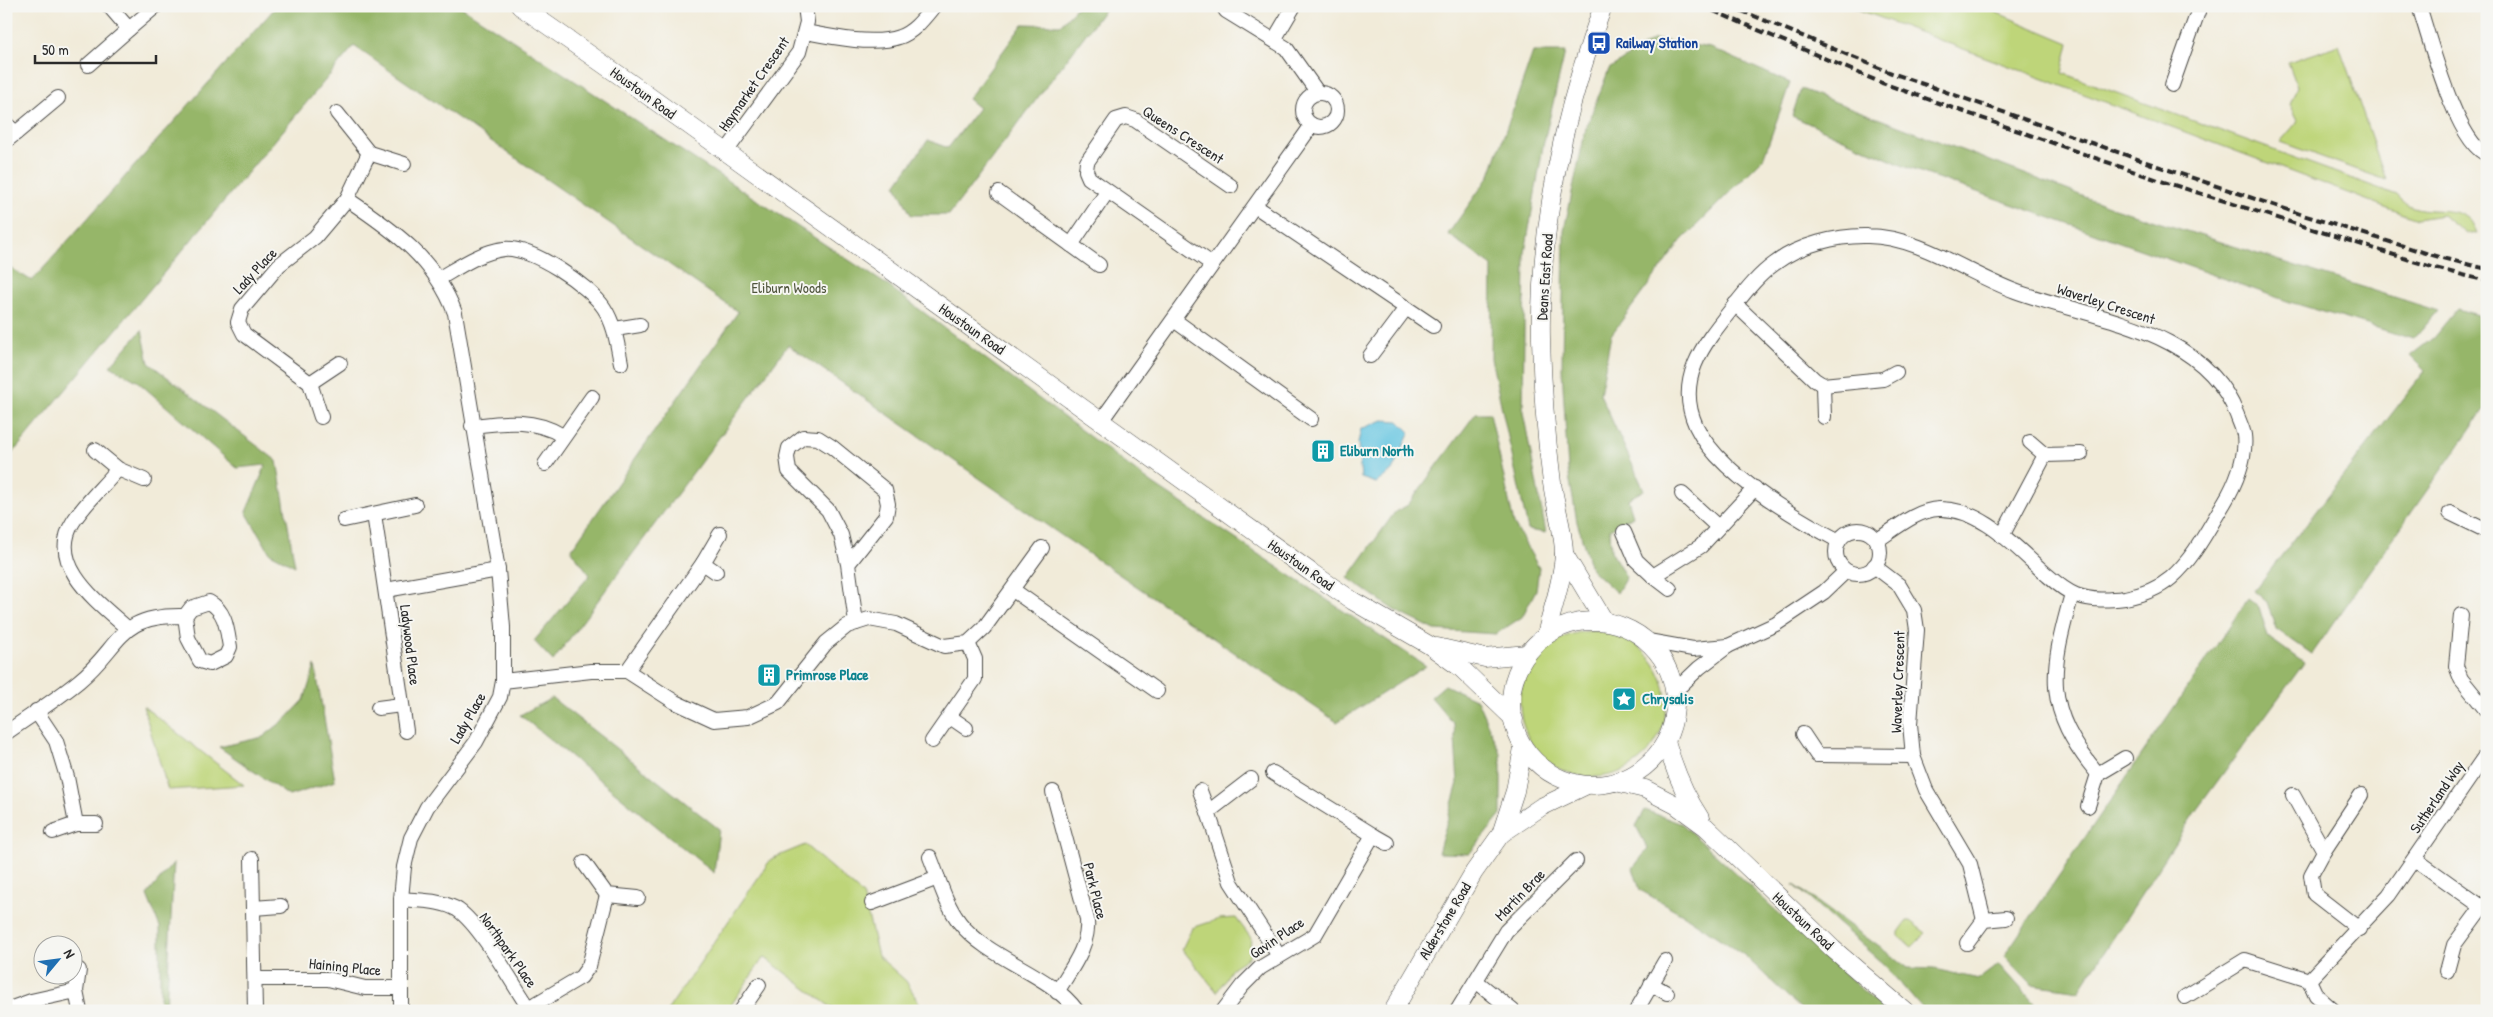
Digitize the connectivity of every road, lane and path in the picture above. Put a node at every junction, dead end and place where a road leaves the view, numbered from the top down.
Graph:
1 (109, 6) edge
2 (156, 6) edge
3 (520, 6) edge
4 (805, 6) edge
5 (934, 6) edge
6 (1223, 6) edge
7 (1294, 6) edge
8 (1603, 6) edge
9 (2200, 6) edge
10 (2419, 6) edge
11 (130, 29) junction
12 (805, 32) junction
13 (1274, 40) junction
14 (88, 66) dead end
15 (1308, 78) junction
16 (2172, 85) dead end
17 (1318, 93) junction
18 (58, 98) dead end
19 (1304, 104) junction
20 (337, 113) dead end
21 (1312, 124) junction
22 (9, 133) edge
23 (369, 153) junction
24 (725, 153) junction
25 (2487, 154) edge
26 (404, 164) dead end
27 (1230, 186) dead end
28 (1108, 192) junction
29 (999, 193) dead end
30 (347, 199) junction
31 (1255, 206) junction
32 (1071, 245) junction
33 (1212, 264) junction
34 (1099, 265) dead end
35 (438, 279) junction
36 (1735, 304) junction
37 (1406, 308) junction
38 (1174, 320) junction
39 (640, 325) dead end
40 (1433, 326) dead end
41 (615, 329) junction
42 (1370, 356) dead end
43 (340, 363) dead end
44 (620, 363) dead end
45 (1896, 372) dead end
46 (310, 383) junction
47 (1823, 385) junction
48 (592, 397) dead end
49 (321, 417) dead end
50 (1824, 417) dead end
51 (1311, 419) dead end
52 (1101, 421) junction
53 (472, 426) junction
54 (563, 436) junction
55 (2030, 442) dead end
56 (94, 450) dead end
57 (2081, 454) dead end
58 (2045, 455) junction
59 (545, 464) dead end
60 (118, 469) junction
61 (144, 480) dead end
62 (1755, 488) junction
63 (1682, 494) dead end
64 (415, 505) dead end
65 (2450, 513) dead end
66 (374, 514) junction
67 (344, 520) dead end
68 (1718, 527) junction
69 (2487, 531) edge
70 (1624, 532) dead end
71 (720, 534) dead end
72 (2002, 536) junction
73 (1839, 541) junction
74 (1876, 541) junction
75 (1042, 548) dead end
76 (1564, 554) junction
77 (703, 563) junction
78 (848, 564) junction
79 (1874, 566) junction
80 (498, 570) junction
81 (1846, 571) junction
82 (716, 572) dead end
83 (1653, 576) junction
84 (1670, 589) dead end
85 (386, 590) junction
86 (1013, 590) junction
87 (2072, 594) junction
88 (2461, 615) dead end
89 (184, 616) dead end
90 (1603, 619) junction
91 (856, 623) junction
92 (127, 628) junction
93 (1546, 635) junction
94 (1648, 641) junction
95 (968, 643) junction
96 (1429, 645) junction
97 (1728, 646) junction
98 (1527, 654) junction
99 (627, 671) junction
100 (503, 681) junction
101 (1157, 691) dead end
102 (1675, 691) junction
103 (401, 705) junction
104 (378, 708) dead end
105 (36, 711) junction
106 (2487, 711) edge
107 (950, 717) junction
108 (1514, 719) junction
109 (966, 728) dead end
110 (406, 731) dead end
111 (6, 733) edge
112 (1803, 734) dead end
113 (932, 741) dead end
114 (1666, 741) junction
115 (1523, 748) junction
116 (2487, 753) edge
117 (1913, 756) junction
118 (2125, 758) dead end
119 (1273, 773) dead end
120 (2098, 774) junction
121 (1251, 779) dead end
122 (1616, 782) junction
123 (1585, 786) junction
124 (1200, 791) dead end
125 (1053, 792) dead end
126 (2293, 795) dead end
127 (2361, 795) dead end
128 (2088, 806) dead end
129 (1208, 812) junction
130 (76, 824) junction
131 (96, 824) dead end
132 (1706, 827) junction
133 (53, 832) dead end
134 (1501, 834) junction
135 (1373, 835) junction
136 (1387, 843) dead end
137 (2324, 851) junction
138 (930, 856) dead end
139 (252, 858) dead end
140 (2415, 859) junction
141 (1576, 861) dead end
142 (584, 863) dead end
143 (938, 878) junction
144 (607, 894) junction
145 (638, 898) dead end
146 (401, 899) junction
147 (872, 904) dead end
148 (281, 906) dead end
149 (253, 908) junction
150 (2006, 918) dead end
151 (1984, 920) junction
152 (2359, 929) junction
153 (1967, 943) dead end
154 (1280, 956) junction
155 (1665, 961) dead end
156 (2447, 971) dead end
157 (256, 979) junction
158 (2309, 980) junction
159 (1476, 981) junction
160 (77, 984) edge
161 (1651, 984) junction
162 (759, 985) dead end
163 (401, 988) junction
164 (76, 992) junction
165 (1057, 992) junction
166 (1667, 993) dead end
167 (2185, 997) dead end
168 (530, 1009) edge
169 (6, 1010) edge
170 (80, 1011) edge
171 (255, 1011) edge
172 (401, 1011) edge
173 (741, 1011) edge
174 (1077, 1011) edge
175 (1223, 1011) edge
176 (1393, 1011) edge
177 (1456, 1011) edge
178 (1513, 1011) edge
179 (1636, 1011) edge
180 (1905, 1011) edge
181 (2334, 1011) edge

1 - 11 street
2 - 11 street
3 - 24 street, Houstoun Road
4 - 12 street, Haymarket Crescent
5 - 12 street, Haymarket Crescent
6 - 13 street
7 - 13 street
8 - 76 street, Deans East Road
9 - 16 street
10 - 25 street
11 - 14 street
12 - 24 street, Haymarket Crescent
13 - 15 street
15 - 17 street
15 - 19 street
17 - 19 street
17 - 21 street
18 - 22 street
19 - 21 street
20 - 23 street
21 - 31 street
23 - 26 street
23 - 30 street, Lady Place
24 - 52 street, Houstoun Road
27 - 28 street, Queens Crescent
28 - 32 street
28 - 33 street, Queens Crescent
29 - 32 street
30 - 35 street, Lady Place
30 - 46 street, Lady Place
31 - 33 street
31 - 37 street
32 - 34 street
33 - 38 street
35 - 41 street
35 - 53 street, Lady Place
36 - 47 street
36 - 62 street, Waverley Crescent
36 - 87 street, Waverley Crescent
37 - 40 street
37 - 42 street
38 - 51 street
38 - 52 street
39 - 41 street
41 - 44 street
43 - 46 street
45 - 47 street
46 - 49 street
47 - 50 street
48 - 54 street
52 - 96 street, Houstoun Road
53 - 54 street
53 - 80 street, Lady Place
54 - 59 street
55 - 58 street
56 - 60 street
57 - 58 street
58 - 72 street
60 - 61 street
60 - 92 street
62 - 68 street
62 - 73 street, Waverley Crescent
63 - 68 street
64 - 66 street
65 - 69 street
66 - 67 street
66 - 85 street, Ladywood Place
68 - 83 street
70 - 83 street
71 - 77 street
72 - 74 street, Waverley Crescent
72 - 87 street, Waverley Crescent
73 - 74 street
73 - 81 street
74 - 79 street
75 - 86 street
76 - 90 street, Deans East Road
76 - 93 street, Deans East Road
77 - 82 street
77 - 99 street
78 - 78 street
78 - 91 street
79 - 81 street
79 - 117 street, Waverley Crescent
80 - 85 street, Ladywood Place
80 - 100 street, Lady Place
81 - 97 street
83 - 84 street
85 - 103 street, Ladywood Place
86 - 95 street
86 - 101 street
87 - 120 street
88 - 106 street
89 - 92 street
90 - 93 street
90 - 94 street
91 - 95 street
91 - 99 street
92 - 105 street
93 - 98 street
94 - 97 street
94 - 102 street
95 - 107 street
96 - 98 street, Houstoun Road
96 - 108 street, Houstoun Road
97 - 102 street
98 - 108 street
99 - 100 street
100 - 146 street, Lady Place
102 - 114 street
103 - 104 street, Ladywood Place
103 - 110 street, Ladywood Place
105 - 111 street
105 - 130 street
107 - 109 street
107 - 113 street
108 - 115 street
112 - 117 street, Waverley Crescent
114 - 122 street
114 - 132 street, Houstoun Road
115 - 123 street
115 - 134 street, Alderstone Road
116 - 140 street, Sutherland Way
117 - 151 street, Waverley Crescent
118 - 120 street
119 - 135 street
120 - 128 street
121 - 129 street
122 - 123 street
122 - 132 street, Houstoun Road
123 - 134 street, Alderstone Road
124 - 129 street
125 - 165 street, Park Place
126 - 137 street
127 - 137 street
129 - 154 street
130 - 131 street
130 - 133 street
132 - 180 street, Houstoun Road
134 - 176 street, Alderstone Road
135 - 136 street
135 - 154 street, Gavin Place
137 - 152 street
138 - 143 street
139 - 149 street
140 - 152 street, Sutherland Way
140 - 156 street
141 - 159 street, Martin Brae
142 - 144 street
143 - 147 street
143 - 165 street
144 - 145 street
144 - 168 street, Northpark Place
146 - 163 street, Lady Place
146 - 168 street, Northpark Place
148 - 149 street
149 - 157 street
150 - 151 street
151 - 153 street
152 - 158 street, Sutherland Way
154 - 175 street, Gavin Place
155 - 161 street
157 - 163 street, Haining Place
157 - 171 street
158 - 167 street
158 - 181 street
159 - 177 street, Martin Brae
159 - 178 street
160 - 164 street
161 - 166 street
161 - 179 street
162 - 173 street
163 - 172 street, Lady Place
164 - 169 street
164 - 170 street
165 - 174 street

